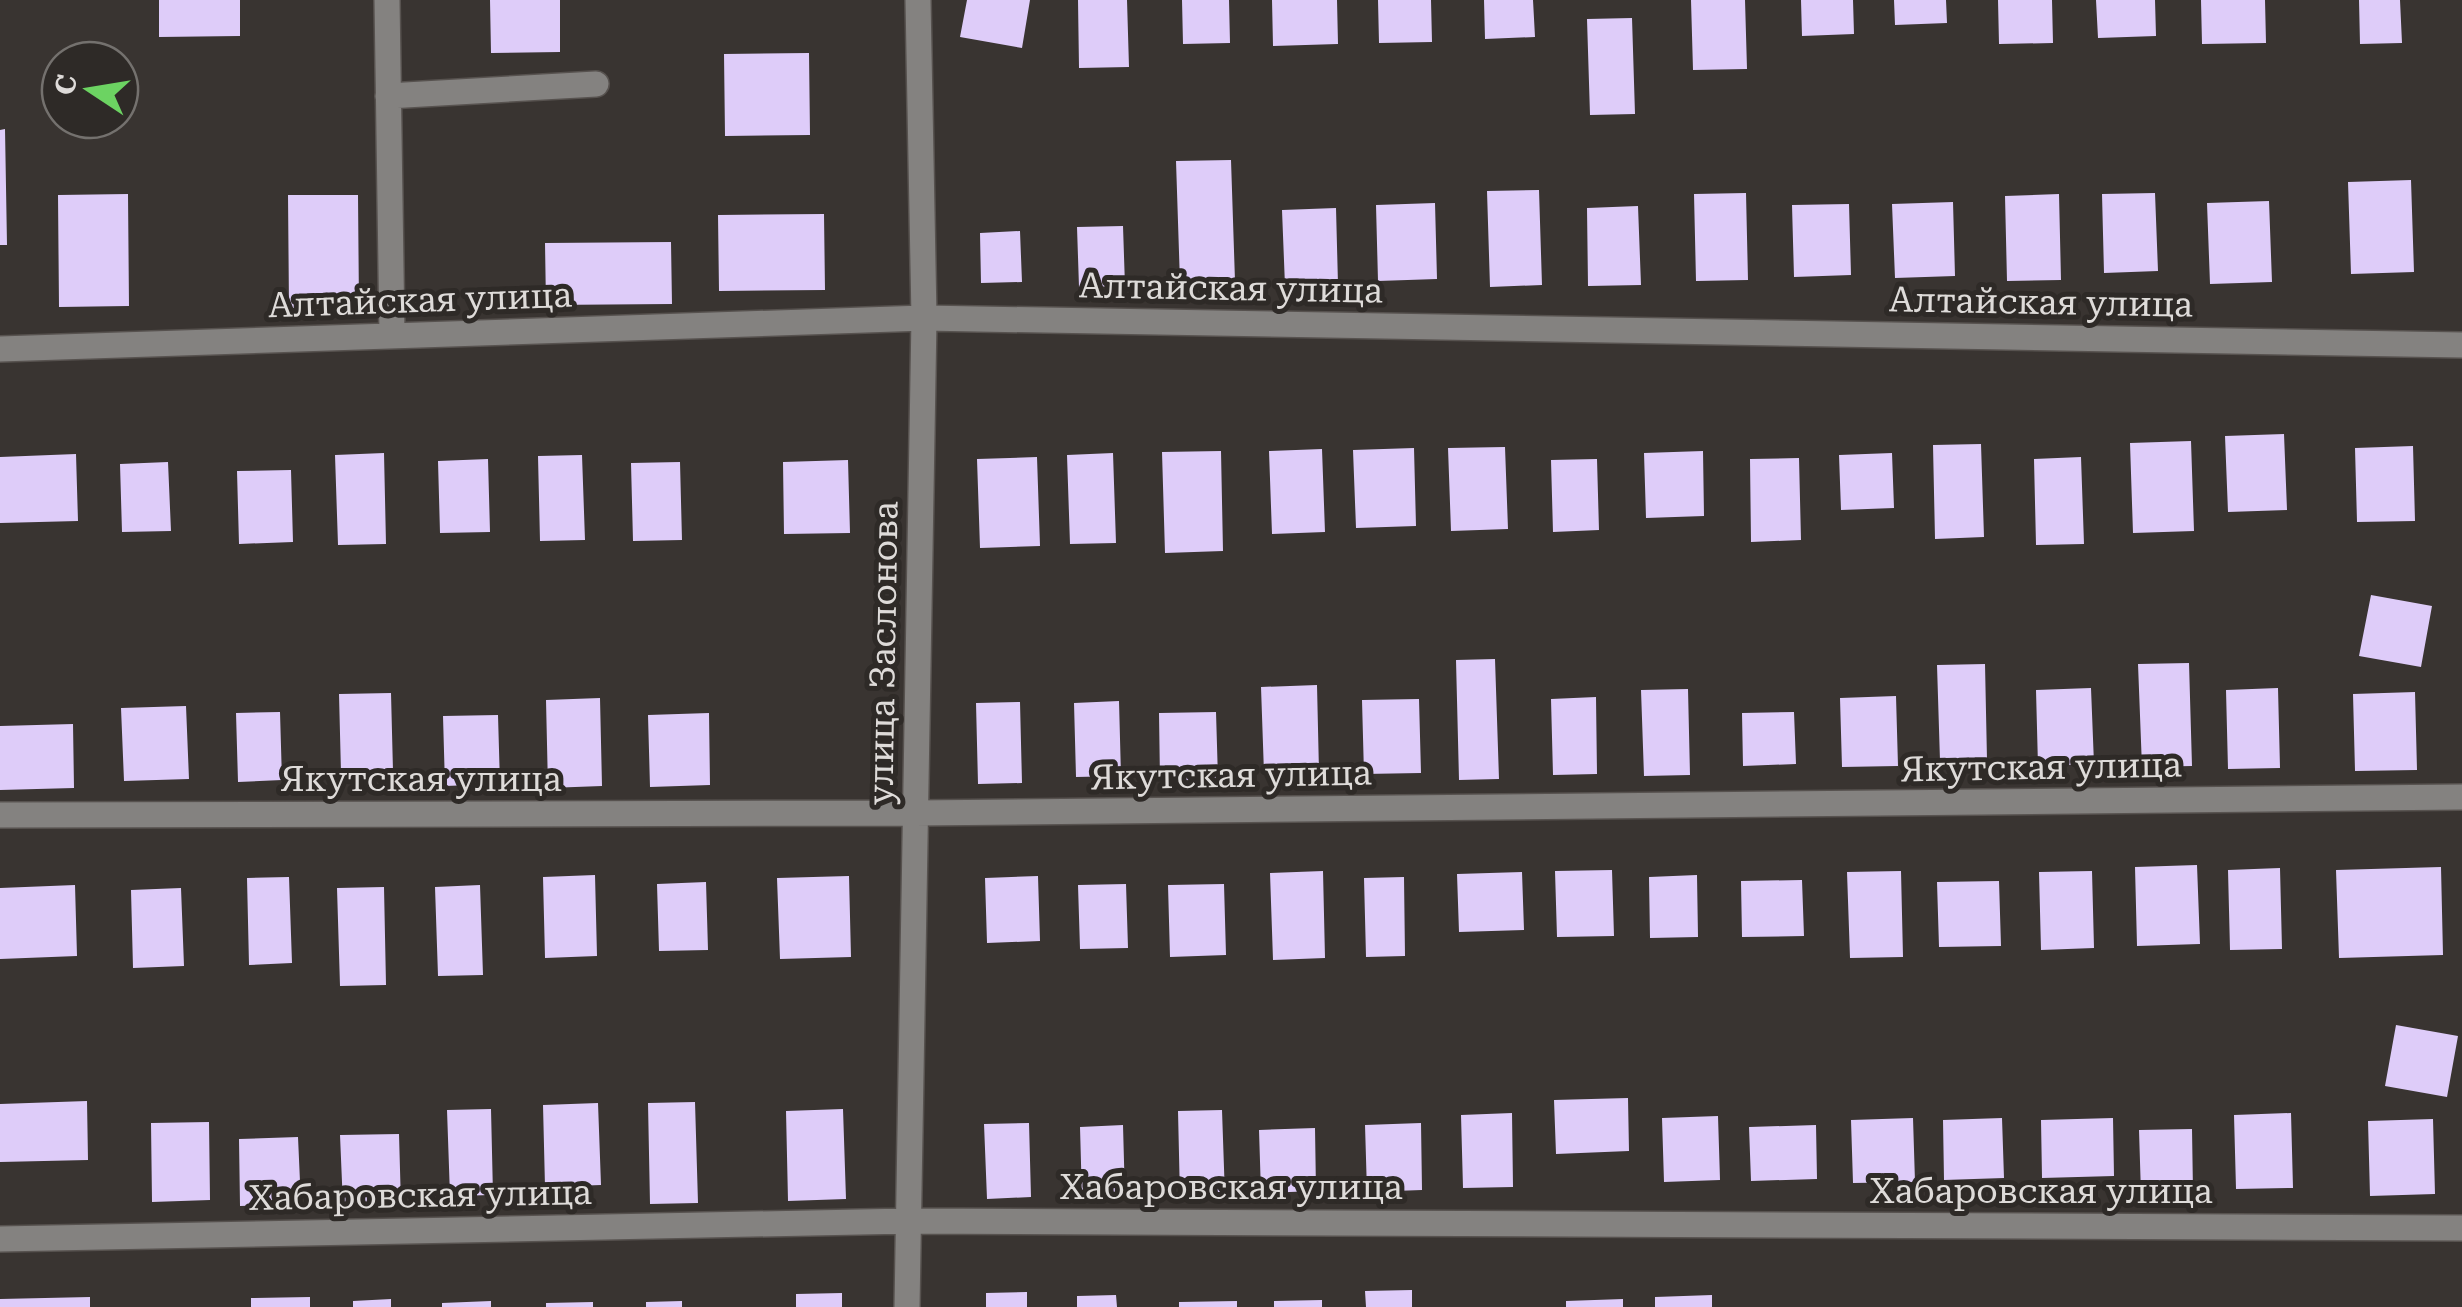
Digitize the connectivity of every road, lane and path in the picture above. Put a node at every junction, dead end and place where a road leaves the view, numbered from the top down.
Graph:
1 (387, 0) edge
2 (918, 0) edge
3 (596, 84) dead end
4 (388, 96) junction
5 (924, 318) junction
6 (392, 336) junction
7 (2462, 344) edge
8 (0, 348) edge
9 (2462, 797) edge
10 (916, 814) junction
11 (0, 815) edge
12 (908, 1221) junction
13 (2462, 1228) edge
14 (0, 1238) edge
15 (907, 1307) edge

1 - 4 street
2 - 5 street, улица Заслонова
3 - 4 street
4 - 6 street
5 - 6 street, Алтайская улица
5 - 7 street, Алтайская улица
5 - 10 street, улица Заслонова
6 - 8 street, Алтайская улица
9 - 10 street, Якутская улица
10 - 11 street, Якутская улица
10 - 12 street, улица Заслонова
12 - 13 street, Хабаровская улица
12 - 14 street, Хабаровская улица
12 - 15 street, улица Заслонова

